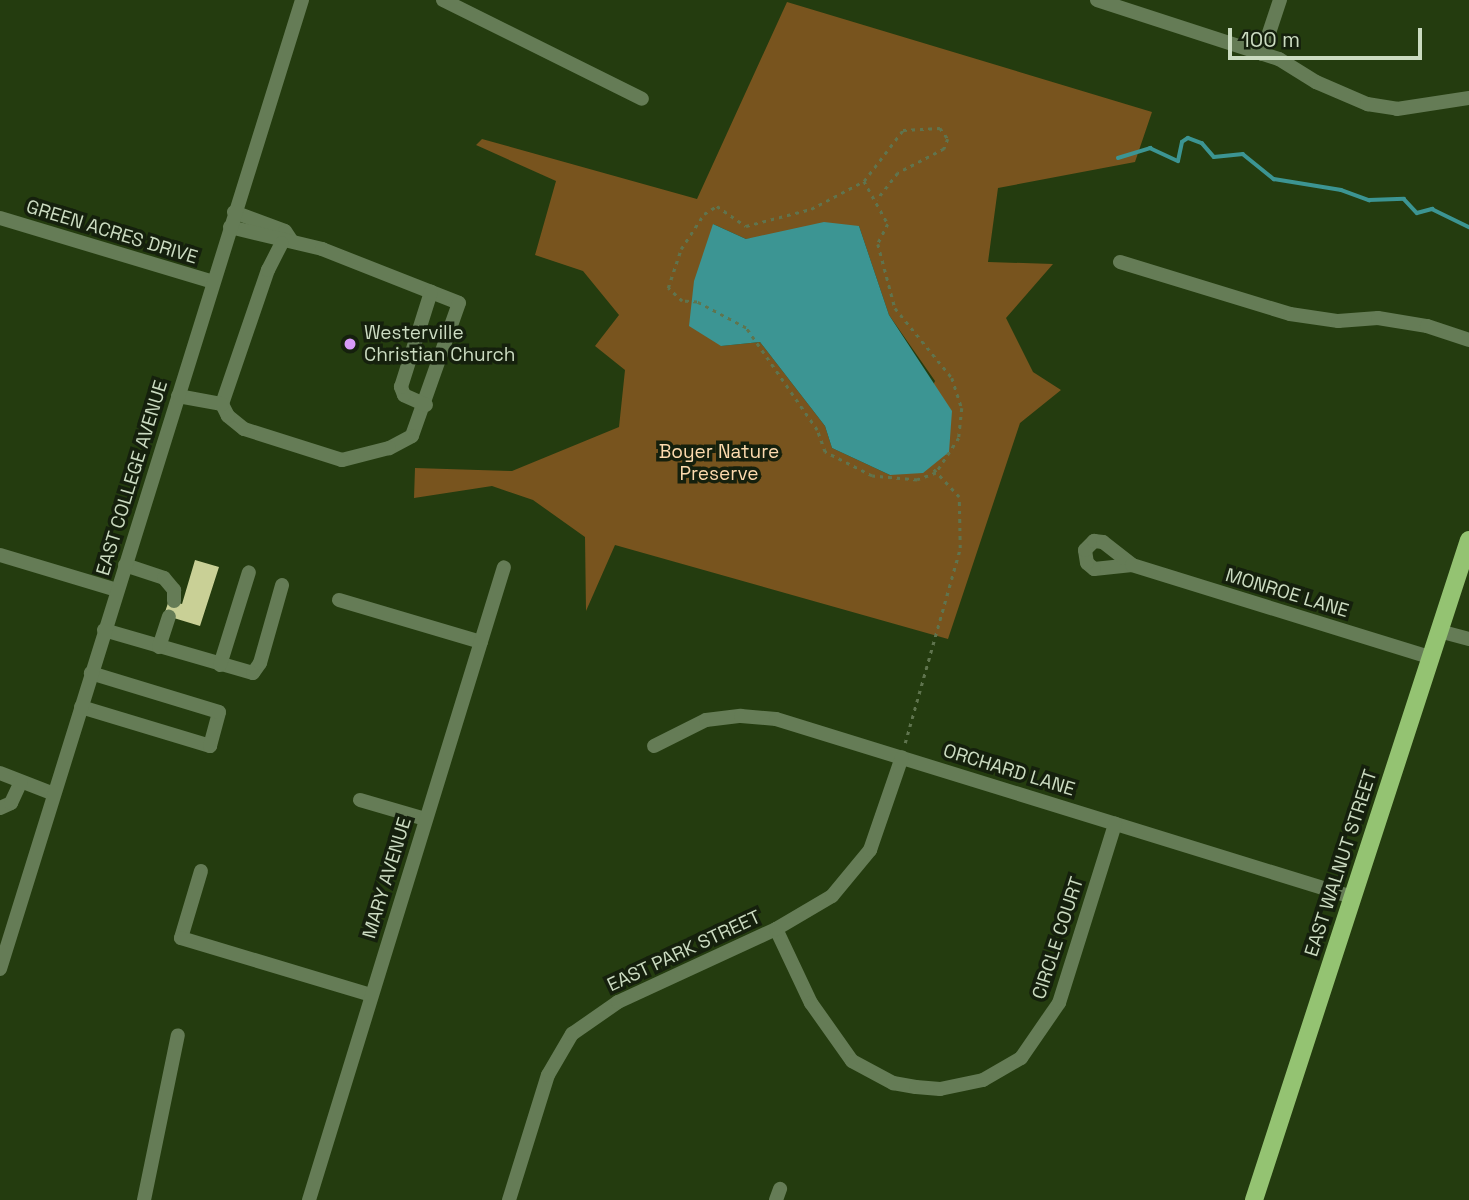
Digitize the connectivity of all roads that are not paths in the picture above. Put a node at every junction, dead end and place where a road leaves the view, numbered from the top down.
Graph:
1 (302, 0) edge
2 (443, 0) edge
3 (1280, 0) edge
4 (1105, 1) edge
5 (1262, 54) junction
6 (1469, 98) edge
7 (642, 99) dead end
8 (234, 212) junction
9 (0, 218) edge
10 (230, 227) junction
11 (287, 242) junction
12 (1120, 262) dead end
13 (213, 282) junction
14 (430, 292) junction
15 (1469, 340) edge
16 (178, 396) junction
17 (222, 404) junction
18 (426, 405) junction
19 (1469, 540) edge
20 (0, 555) edge
21 (125, 565) junction
22 (1132, 565) dead end
23 (504, 568) dead end
24 (249, 572) dead end
25 (282, 585) dead end
26 (117, 590) junction
27 (339, 600) dead end
28 (174, 601) dead end
29 (169, 617) dead end
30 (104, 630) junction
31 (1439, 631) junction
32 (1469, 639) edge
33 (481, 642) junction
34 (159, 647) junction
35 (1430, 657) junction
36 (220, 665) junction
37 (91, 673) junction
38 (81, 707) junction
39 (654, 746) dead end
40 (902, 757) junction
41 (0, 773) edge
42 (21, 782) junction
43 (54, 794) junction
44 (360, 800) dead end
45 (0, 808) edge
46 (425, 820) junction
47 (1115, 824) junction
48 (201, 871) dead end
49 (1352, 897) junction
50 (776, 929) junction
51 (0, 969) edge
52 (371, 995) junction
53 (178, 1035) dead end
54 (144, 1200) edge
55 (309, 1200) edge
56 (509, 1200) edge
57 (1254, 1200) edge

1 - 8 street, EAST COLLEGE AVENUE
2 - 7 street
3 - 5 street
4 - 5 street
5 - 6 street
8 - 10 street, EAST COLLEGE AVENUE
8 - 11 street
9 - 13 street, GREEN ACRES DRIVE
10 - 11 street
10 - 13 street, EAST COLLEGE AVENUE
11 - 14 street
11 - 17 street
12 - 15 street
13 - 16 street, EAST COLLEGE AVENUE
14 - 18 street
14 - 18 street
16 - 17 street
16 - 21 street, EAST COLLEGE AVENUE
17 - 18 street
19 - 31 main road, EAST WALNUT STREET
20 - 26 street
21 - 26 street, EAST COLLEGE AVENUE
21 - 28 street
22 - 35 street, MONROE LANE
23 - 33 street, MARY AVENUE
24 - 36 street
25 - 36 street
26 - 30 street, EAST COLLEGE AVENUE
27 - 33 street
29 - 34 street
30 - 34 street
30 - 37 street, EAST COLLEGE AVENUE
31 - 32 street
31 - 35 main road, EAST WALNUT STREET
33 - 46 street, MARY AVENUE
34 - 36 street
35 - 49 main road, EAST WALNUT STREET
37 - 38 street, EAST COLLEGE AVENUE
37 - 38 street
38 - 43 street, EAST COLLEGE AVENUE
39 - 40 street, ORCHARD LANE
40 - 47 street, ORCHARD LANE
40 - 50 street, EAST PARK STREET
41 - 42 street
42 - 43 street
42 - 45 street
43 - 51 street, EAST COLLEGE AVENUE
44 - 46 street
46 - 52 street, MARY AVENUE
47 - 49 street, ORCHARD LANE
47 - 50 street, CIRCLE COURT
48 - 52 street
49 - 57 main road, EAST WALNUT STREET
50 - 56 street, EAST PARK STREET
52 - 55 street, MARY AVENUE
53 - 54 street

